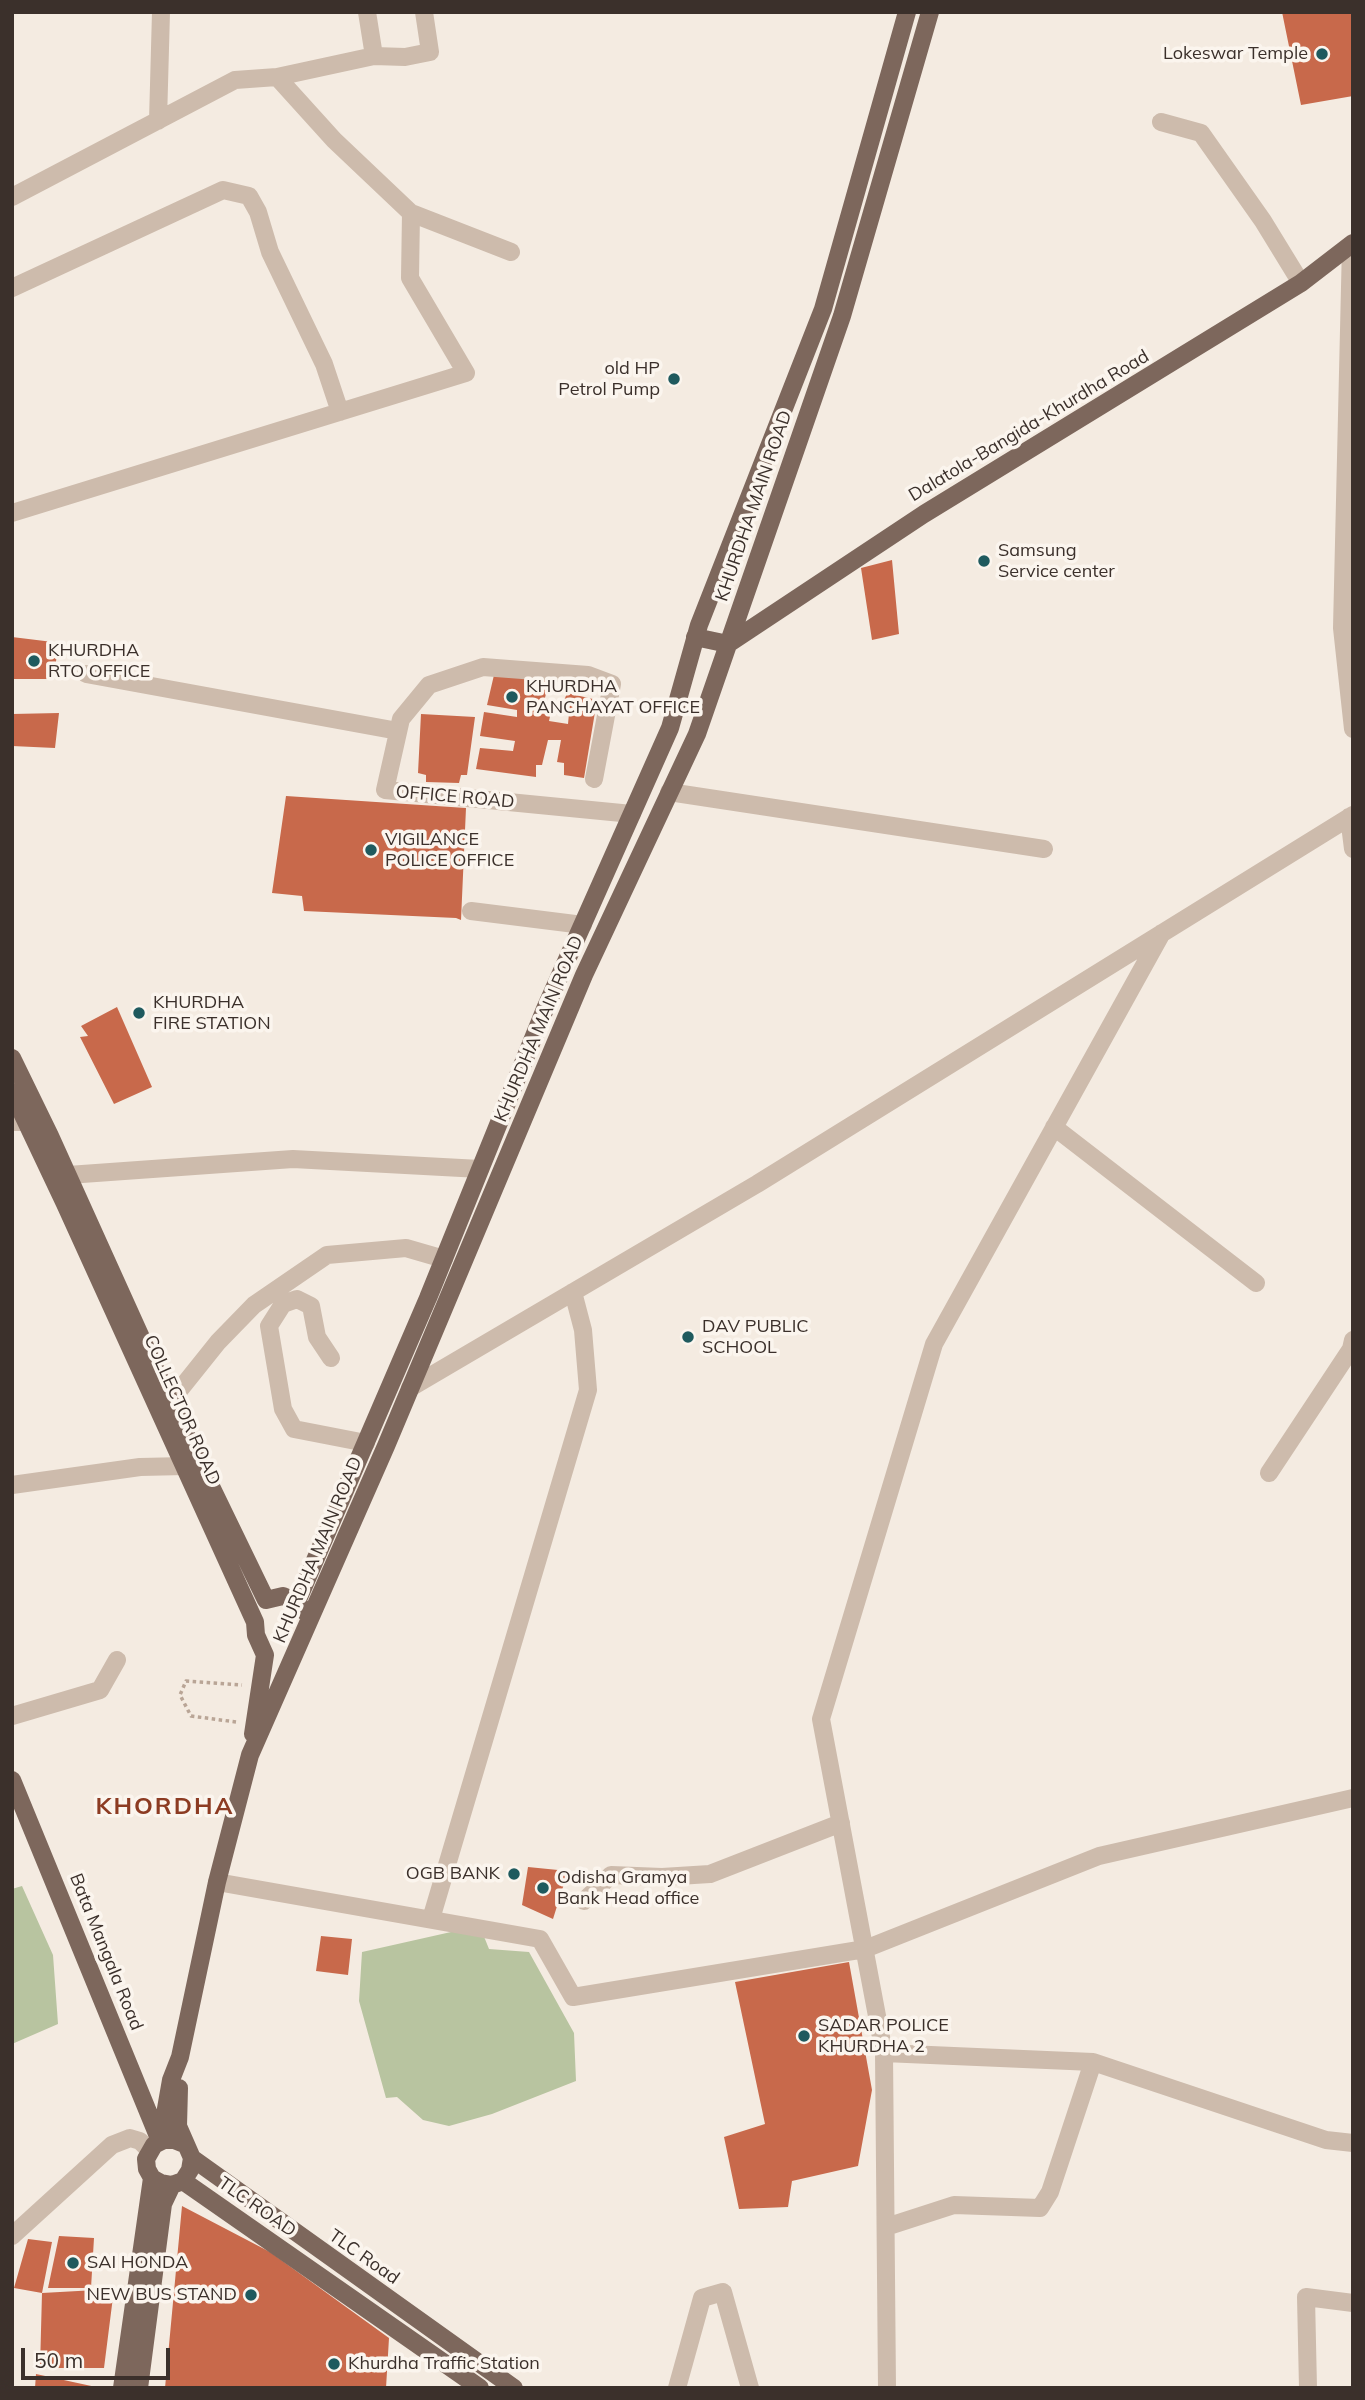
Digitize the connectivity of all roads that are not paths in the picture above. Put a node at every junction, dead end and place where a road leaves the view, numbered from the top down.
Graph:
1 (162, 12) edge
2 (368, 12) edge
3 (424, 12) edge
4 (907, 12) edge
5 (930, 12) edge
6 (374, 56) junction
7 (276, 77) junction
8 (158, 121) junction
9 (1161, 122) dead end
10 (13, 195) edge
11 (411, 213) junction
12 (1352, 244) edge
13 (511, 252) dead end
14 (1301, 283) junction
15 (12, 288) edge
16 (1350, 398) edge
17 (340, 412) junction
18 (12, 513) edge
19 (695, 636) junction
20 (728, 644) junction
21 (86, 674) dead end
22 (1353, 729) edge
23 (398, 731) junction
24 (594, 779) dead end
25 (669, 792) junction
26 (632, 814) junction
27 (1351, 816) edge
28 (1044, 849) dead end
29 (1353, 849) edge
30 (471, 911) dead end
31 (583, 925) junction
32 (1162, 933) junction
33 (12, 1058) edge
34 (12, 1092) edge
35 (19, 1122) edge
36 (1054, 1127) junction
37 (480, 1169) junction
38 (68, 1175) junction
39 (444, 1259) junction
40 (1255, 1283) dead end
41 (573, 1292) junction
42 (1352, 1346) edge
43 (331, 1358) dead end
44 (410, 1388) junction
45 (170, 1402) junction
46 (366, 1443) junction
47 (185, 1466) junction
48 (1269, 1473) dead end
49 (12, 1485) edge
50 (266, 1600) junction
51 (296, 1602) junction
52 (255, 1622) junction
53 (308, 1628) junction
54 (296, 1653) junction
55 (265, 1655) junction
56 (117, 1660) dead end
57 (12, 1716) edge
58 (250, 1755) junction
59 (12, 1780) edge
60 (1353, 1798) edge
61 (12, 1809) edge
62 (841, 1824) junction
63 (217, 1882) junction
64 (584, 1901) dead end
65 (431, 1919) junction
66 (865, 1949) junction
67 (884, 2053) junction
68 (180, 2057) junction
69 (1093, 2062) junction
70 (1353, 2143) edge
71 (157, 2144) junction
72 (188, 2151) junction
73 (152, 2178) junction
74 (177, 2183) junction
75 (886, 2227) junction
76 (12, 2236) edge
77 (1353, 2303) edge
78 (122, 2388) edge
79 (139, 2388) edge
80 (480, 2388) edge
81 (514, 2388) edge
82 (677, 2388) edge
83 (750, 2388) edge
84 (887, 2388) edge
85 (1308, 2388) edge

1 - 8 street
2 - 6 street
3 - 6 street
4 - 19 main road, KHURDHA MAIN ROAD
5 - 20 main road, KHURDHA MAIN ROAD
6 - 7 street
7 - 8 street
7 - 11 street
8 - 10 street
9 - 14 street
11 - 13 street
11 - 17 street
12 - 14 main road, Dalatola-Bangida-Khurdha Road
12 - 16 street
14 - 20 main road, Dalatola-Bangida-Khurdha Road
15 - 17 street
16 - 22 street
17 - 18 street
19 - 20 main road
19 - 26 main road, KHURDHA MAIN ROAD
20 - 25 main road, KHURDHA MAIN ROAD
21 - 23 street
23 - 24 street, OFFICE ROAD
23 - 26 street, OFFICE ROAD
25 - 28 street
25 - 44 main road, KHURDHA MAIN ROAD
26 - 31 main road, KHURDHA MAIN ROAD
27 - 29 street
27 - 32 street
30 - 31 street
31 - 37 main road, KHURDHA MAIN ROAD
32 - 36 street
32 - 41 street
33 - 38 main road, COLLECTOR ROAD
34 - 35 main road, COLLECTOR ROAD
35 - 47 main road, COLLECTOR ROAD
36 - 40 street
36 - 62 street
37 - 38 street
37 - 39 main road, KHURDHA MAIN ROAD
38 - 45 main road, COLLECTOR ROAD
39 - 45 street
39 - 46 main road, KHURDHA MAIN ROAD
41 - 44 street
41 - 65 street
42 - 48 street
43 - 46 street
44 - 53 main road, KHURDHA MAIN ROAD
45 - 50 main road, COLLECTOR ROAD
46 - 51 main road, KHURDHA MAIN ROAD
47 - 49 street
47 - 52 main road, COLLECTOR ROAD
50 - 51 main road
50 - 52 main road
51 - 53 main road
52 - 55 main road, COLLECTOR ROAD
53 - 54 main road, KHURDHA MAIN ROAD
54 - 55 main road
54 - 58 main road, KHURDHA MAIN ROAD
55 - 58 main road, COLLECTOR ROAD
56 - 57 street
58 - 63 main road, KHURDHA MAIN ROAD
59 - 71 main road, Bata Mangala Road
60 - 66 street
61 - 71 main road, Bata Mangala Road
62 - 64 street
62 - 66 street
63 - 65 street
63 - 68 main road, KHURDHA MAIN ROAD
65 - 66 street
66 - 67 street
67 - 69 street
67 - 75 street
68 - 71 main road
68 - 72 main road
69 - 70 street
69 - 75 street
71 - 72 main road
71 - 73 main road
71 - 76 street
72 - 74 main road
72 - 81 main road, TLC Road
73 - 74 main road
73 - 78 main road
74 - 79 main road
74 - 80 main road, TLC ROAD
75 - 84 street
77 - 85 street
82 - 83 street

